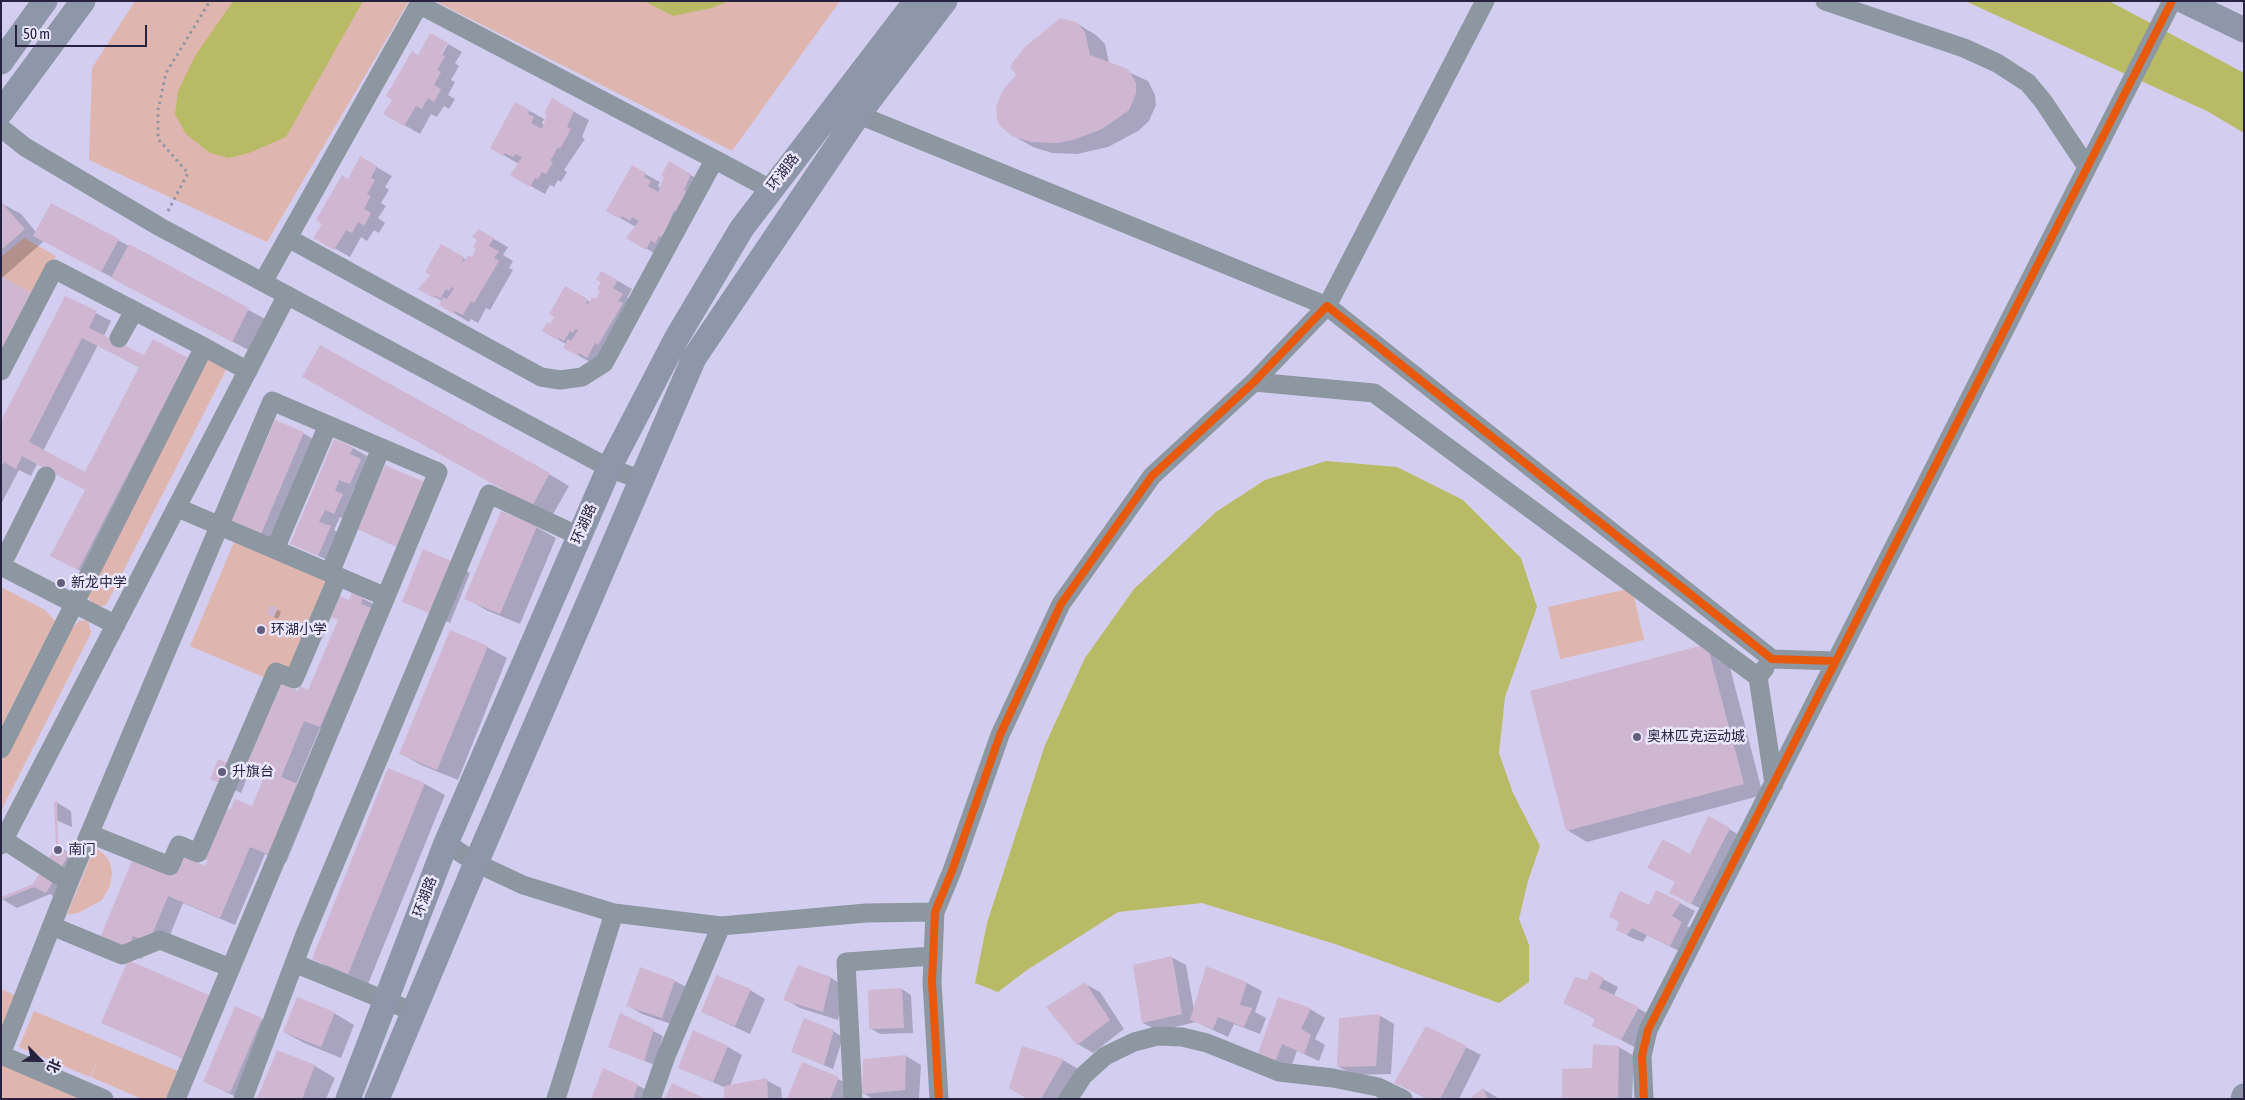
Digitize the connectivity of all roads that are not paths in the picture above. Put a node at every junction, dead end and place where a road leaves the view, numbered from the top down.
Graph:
1 (45, 1) edge
2 (82, 1) edge
3 (916, 1) edge
4 (945, 1) edge
5 (1485, 1) edge
6 (1824, 1) edge
7 (2172, 1) edge
8 (2184, 1) edge
9 (2244, 30) edge
10 (1, 62) edge
11 (847, 110) junction
12 (1, 112) edge
13 (1, 128) edge
14 (712, 158) junction
15 (2087, 167) junction
16 (770, 189) junction
17 (288, 238) junction
18 (263, 282) junction
19 (287, 295) junction
20 (1327, 306) junction
21 (134, 311) junction
22 (119, 338) dead end
23 (204, 347) junction
24 (1, 371) edge
25 (248, 371) junction
26 (1254, 382) junction
27 (328, 425) junction
28 (381, 448) junction
29 (609, 468) junction
30 (46, 476) dead end
31 (642, 480) junction
32 (178, 508) junction
33 (221, 526) junction
34 (579, 536) junction
35 (276, 549) junction
36 (1, 566) edge
37 (334, 574) junction
38 (386, 597) junction
39 (74, 604) junction
40 (116, 625) junction
41 (1772, 659) junction
42 (1835, 661) junction
43 (1758, 677) junction
44 (1, 749) edge
45 (1774, 784) junction
46 (90, 834) junction
47 (3, 843) edge
48 (446, 843) junction
49 (476, 863) junction
50 (69, 882) junction
51 (614, 912) junction
52 (935, 912) junction
53 (52, 926) junction
54 (721, 926) junction
55 (933, 956) junction
56 (294, 963) junction
57 (231, 968) junction
58 (386, 1000) junction
59 (414, 1012) junction
60 (104, 1099) edge
61 (176, 1099) edge
62 (243, 1099) edge
63 (348, 1099) edge
64 (377, 1099) edge
65 (556, 1099) edge
66 (651, 1099) edge
67 (853, 1099) edge
68 (939, 1099) edge
69 (1068, 1099) edge
70 (1403, 1099) edge
71 (1644, 1099) edge

1 - 10 main road
2 - 12 main road
3 - 11 main road, 环湖路
4 - 11 main road, 环湖路
5 - 20 street
6 - 15 street
7 - 15 street
8 - 9 main road
11 - 16 main road, 环湖路
11 - 20 street
11 - 31 main road, 环湖路
13 - 18 street
14 - 16 street
14 - 17 street
14 - 17 street
15 - 42 street
16 - 29 main road, 环湖路
17 - 18 street
18 - 19 street
19 - 25 street
19 - 29 street
20 - 26 street
20 - 41 street
21 - 22 street
21 - 23 street
21 - 24 street
23 - 25 street
23 - 39 street
25 - 32 street
26 - 43 street
26 - 52 street
27 - 28 street
27 - 33 street
27 - 35 street
28 - 37 street
28 - 38 street
29 - 31 street
29 - 34 main road, 环湖路
30 - 36 street
31 - 49 main road, 环湖路
32 - 33 street
32 - 40 street
33 - 35 street
33 - 46 street
34 - 48 main road, 环湖路
34 - 56 street
35 - 37 street
36 - 39 street
37 - 38 street
37 - 46 street
38 - 57 street
39 - 40 street
39 - 44 street
40 - 47 street
41 - 42 street
41 - 43 street
42 - 45 street
43 - 45 street
45 - 71 street
46 - 50 street
47 - 50 street
48 - 49 street
48 - 58 main road, 环湖路
49 - 51 street
49 - 59 main road, 环湖路
50 - 53 street
51 - 54 street
51 - 65 street
52 - 54 street
52 - 55 street
53 - 57 street
53 - 60 street
54 - 66 street
55 - 67 street
55 - 68 street
56 - 58 street
56 - 62 street
57 - 61 street
58 - 59 street
58 - 63 main road, 环湖路
59 - 64 main road, 环湖路
69 - 70 street

